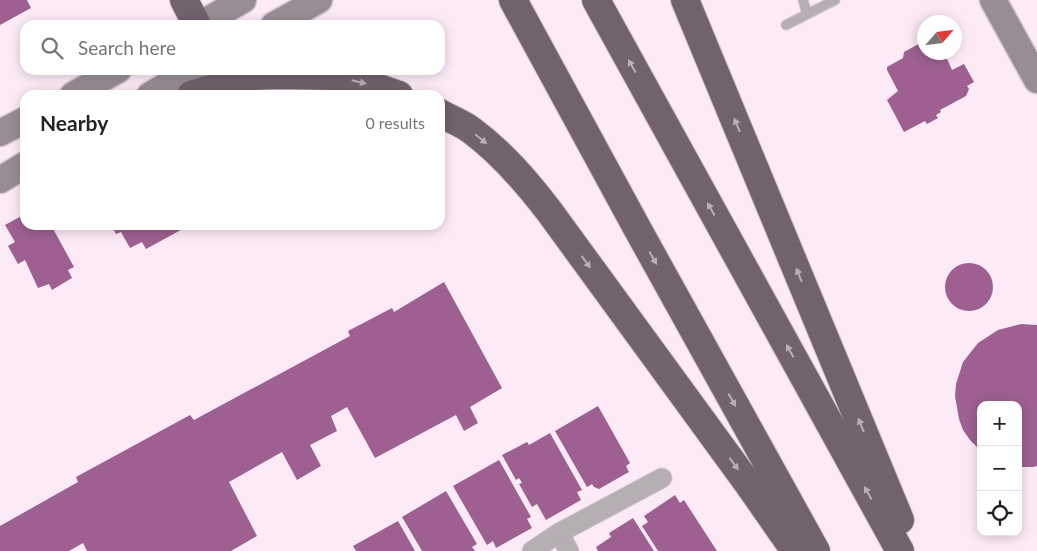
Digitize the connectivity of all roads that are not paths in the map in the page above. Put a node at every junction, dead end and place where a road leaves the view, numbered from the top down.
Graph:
1 (184, 0) edge
2 (243, 0) edge
3 (319, 0) edge
4 (498, 0) edge
5 (513, 0) edge
6 (596, 0) edge
7 (685, 0) edge
8 (804, 0) edge
9 (835, 0) edge
10 (993, 0) edge
11 (807, 14) junction
12 (195, 20) edge
13 (207, 20) edge
14 (283, 20) edge
15 (786, 25) dead end
16 (109, 75) edge
17 (185, 75) edge
18 (278, 75) edge
19 (278, 75) edge
20 (1037, 80) edge
21 (82, 90) edge
22 (159, 90) edge
23 (207, 90) edge
24 (384, 90) edge
25 (445, 116) edge
26 (20, 123) edge
27 (0, 134) edge
28 (20, 168) edge
29 (0, 180) edge
30 (636, 228) junction
31 (662, 478) dead end
32 (559, 533) junction
33 (532, 551) edge
34 (569, 551) edge
35 (795, 551) edge
36 (816, 551) edge
37 (900, 551) edge
38 (913, 551) edge

1 - 12 highway
2 - 13 main road
3 - 14 main road
4 - 30 highway
5 - 30 highway
37 -> 6 highway
38 -> 7 highway
8 - 11 lane
9 - 11 lane
10 - 20 main road
11 - 15 lane
16 - 21 main road
17 - 22 main road
23 -> 18 highway
19 -> 24 highway
25 -> 35 highway
26 - 27 main road
28 - 29 main road
30 -> 36 highway
31 - 32 street
32 - 33 street
32 - 34 street

